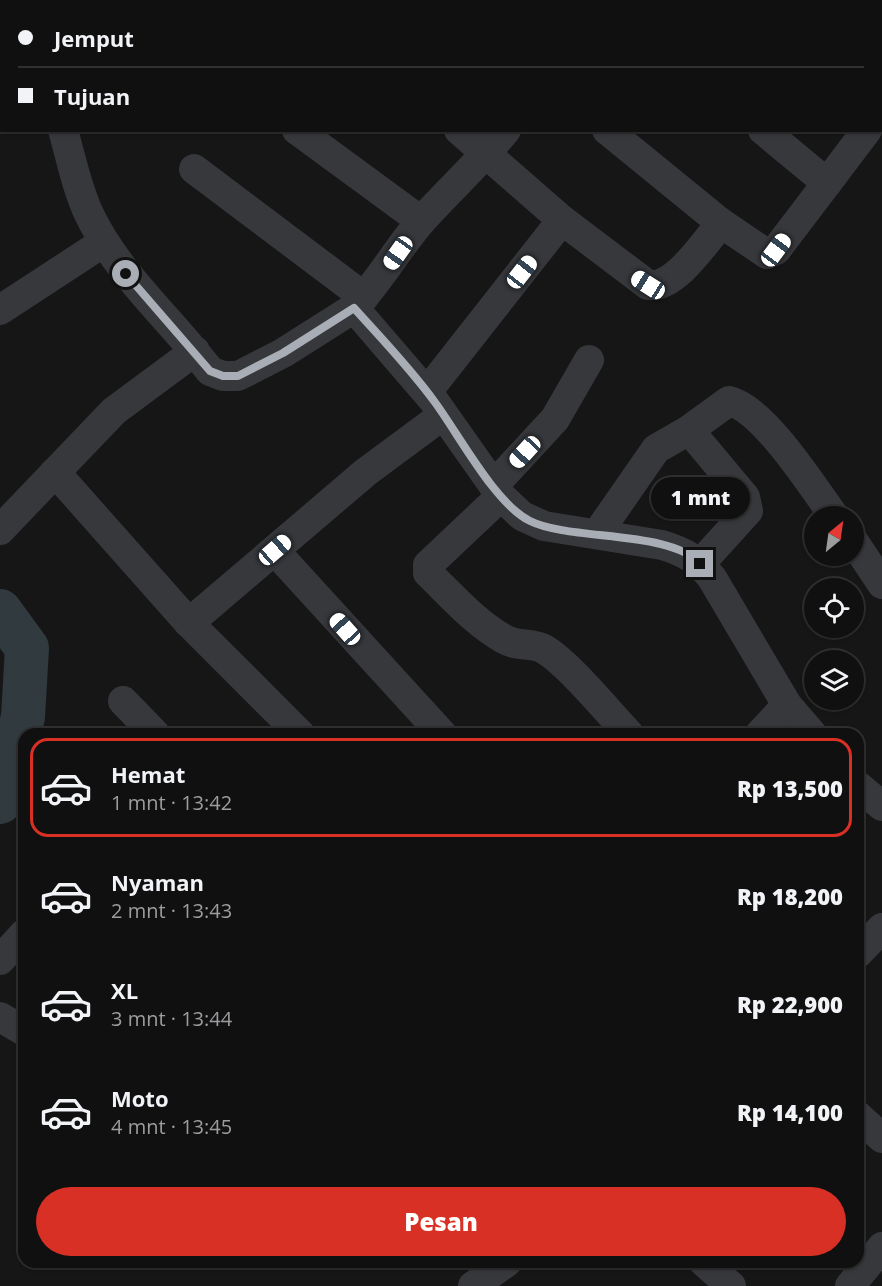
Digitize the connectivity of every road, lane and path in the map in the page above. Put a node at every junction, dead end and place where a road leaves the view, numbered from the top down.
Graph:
1 (64, 132) edge
2 (300, 132) edge
3 (462, 132) edge
4 (504, 132) edge
5 (609, 132) edge
6 (765, 132) edge
7 (865, 132) edge
8 (488, 153) junction
9 (194, 169) dead end
10 (827, 183) junction
11 (562, 220) junction
12 (421, 221) junction
13 (721, 223) junction
14 (104, 242) junction
15 (359, 302) junction
16 (0, 310) edge
17 (195, 351) junction
18 (589, 360) dead end
19 (435, 403) junction
20 (690, 430) junction
21 (55, 472) junction
22 (497, 490) junction
23 (827, 506) edge
24 (0, 530) edge
25 (597, 534) junction
26 (275, 550) junction
27 (864, 557) edge
28 (700, 564) junction
29 (882, 584) edge
30 (189, 623) junction
31 (123, 701) dead end
32 (787, 705) junction
33 (149, 728) edge
34 (294, 728) edge
35 (437, 728) edge
36 (623, 728) edge
37 (766, 728) edge
38 (807, 728) edge
39 (882, 928) edge
40 (18, 940) edge
41 (864, 947) edge
42 (0, 960) edge
43 (0, 1017) edge
44 (18, 1028) edge
45 (864, 1122) edge
46 (882, 1138) edge
47 (871, 1250) edge
48 (864, 1264) edge
49 (499, 1268) edge
50 (711, 1268) edge
51 (862, 1268) edge
52 (853, 1285) edge
53 (474, 1286) edge
54 (731, 1286) edge

1 - 14 street
2 - 12 street
3 - 8 street
4 - 8 street
5 - 13 street
6 - 10 street
7 - 10 street
8 - 11 street
8 - 12 street
9 - 15 street
10 - 13 street
11 - 13 street
11 - 19 street
12 - 15 street
14 - 16 street
14 - 17 street
15 - 17 street
15 - 19 street
17 - 21 street
18 - 22 street
19 - 22 street
19 - 26 street
20 - 23 street
20 - 25 street
20 - 28 street
21 - 24 street
21 - 30 street
22 - 25 street
22 - 36 street
25 - 28 street
26 - 30 street
26 - 35 street
27 - 29 street
28 - 32 street
30 - 34 street
31 - 33 street
32 - 37 street
32 - 38 street
39 - 41 street
40 - 42 street
43 - 44 street
45 - 46 street
47 - 48 street
49 - 53 street
50 - 54 street
51 - 52 street

